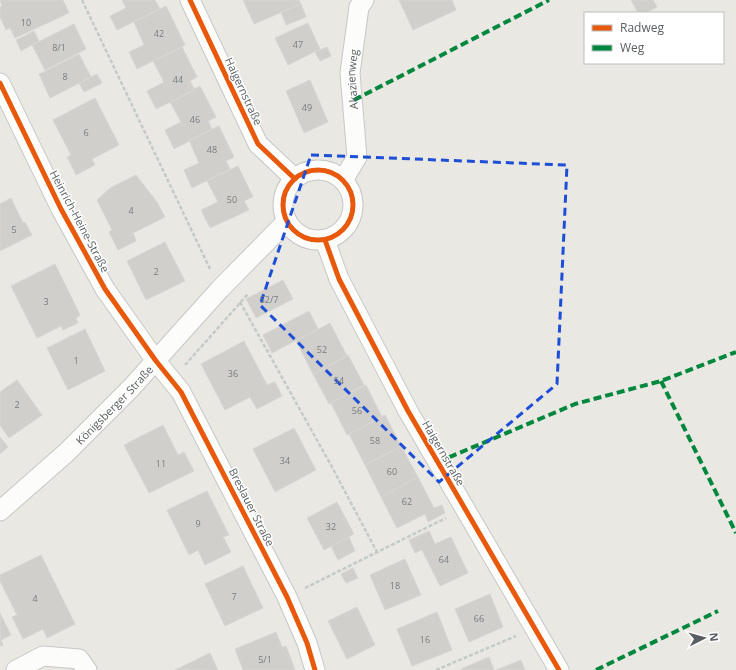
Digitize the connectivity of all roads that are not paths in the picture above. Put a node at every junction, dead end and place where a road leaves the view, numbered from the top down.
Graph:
1 (190, 0) edge
2 (364, 0) edge
3 (0, 83) edge
4 (295, 179) junction
5 (343, 180) junction
6 (287, 221) junction
7 (325, 240) junction
8 (156, 361) junction
9 (0, 511) edge
10 (16, 670) edge
11 (87, 670) edge
12 (315, 670) edge
13 (559, 670) edge

1 - 4 street, Haigernstraße
2 - 5 street, Akazienweg
3 - 8 street, Heinrich-Heine-Straße
4 - 5 street
4 - 6 street
5 - 7 street
6 - 7 street
6 - 8 street, Königsberger Straße
7 - 13 street, Haigernstraße
8 - 9 street, Königsberger Straße
8 - 12 street, Breslauer Straße
10 - 11 street

